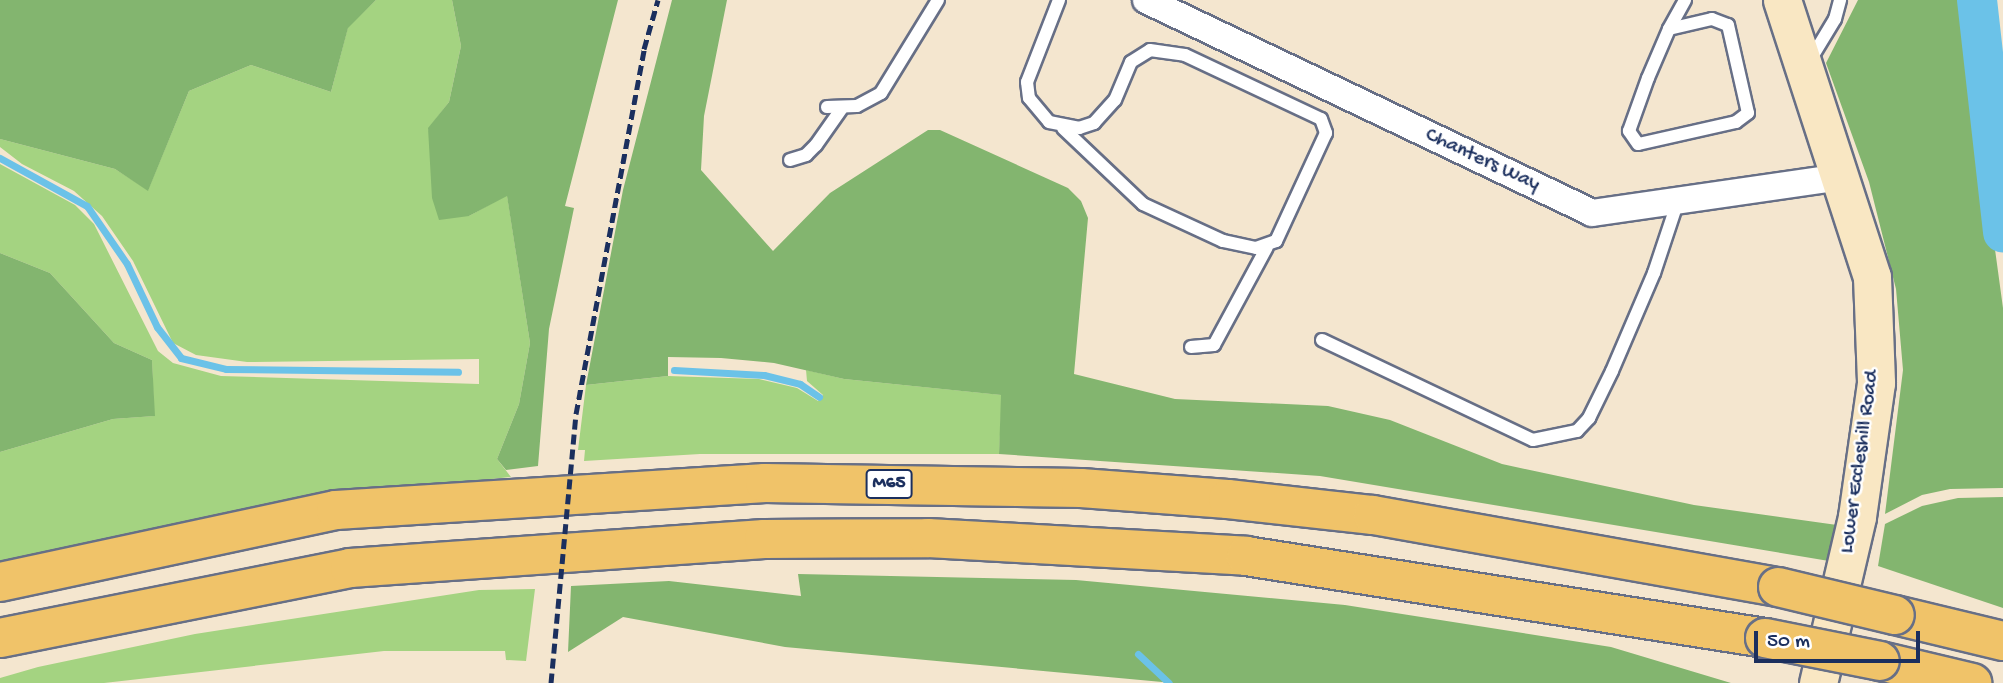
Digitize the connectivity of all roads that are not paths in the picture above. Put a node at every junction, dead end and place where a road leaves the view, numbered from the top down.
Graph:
1 (938, 0) edge
2 (1059, 0) edge
3 (1146, 0) edge
4 (1685, 0) edge
5 (1782, 0) edge
6 (1840, 0) edge
7 (1669, 29) junction
8 (1805, 68) junction
9 (827, 107) dead end
10 (842, 108) junction
11 (1063, 128) junction
12 (790, 160) dead end
13 (1841, 177) junction
14 (1678, 201) junction
15 (1267, 247) junction
16 (1322, 340) dead end
17 (1191, 347) dead end
18 (0, 582) edge
19 (0, 638) edge
20 (2003, 641) edge
21 (1818, 683) edge
22 (1972, 683) edge

1 - 10 lane
2 - 11 lane
3 - 14 street, Chanters Way
4 - 7 lane
5 - 8 street, Lower Eccleshill Road
6 - 8 lane
7 - 7 lane
8 - 13 street, Lower Eccleshill Road
9 - 10 lane
10 - 12 lane
11 - 15 lane
11 - 15 lane
13 - 14 street, Chanters Way
13 - 21 street, Lower Eccleshill Road
14 - 16 lane
15 - 17 lane
18 - 20 highway, M65, bridge
19 - 22 highway, bridge

